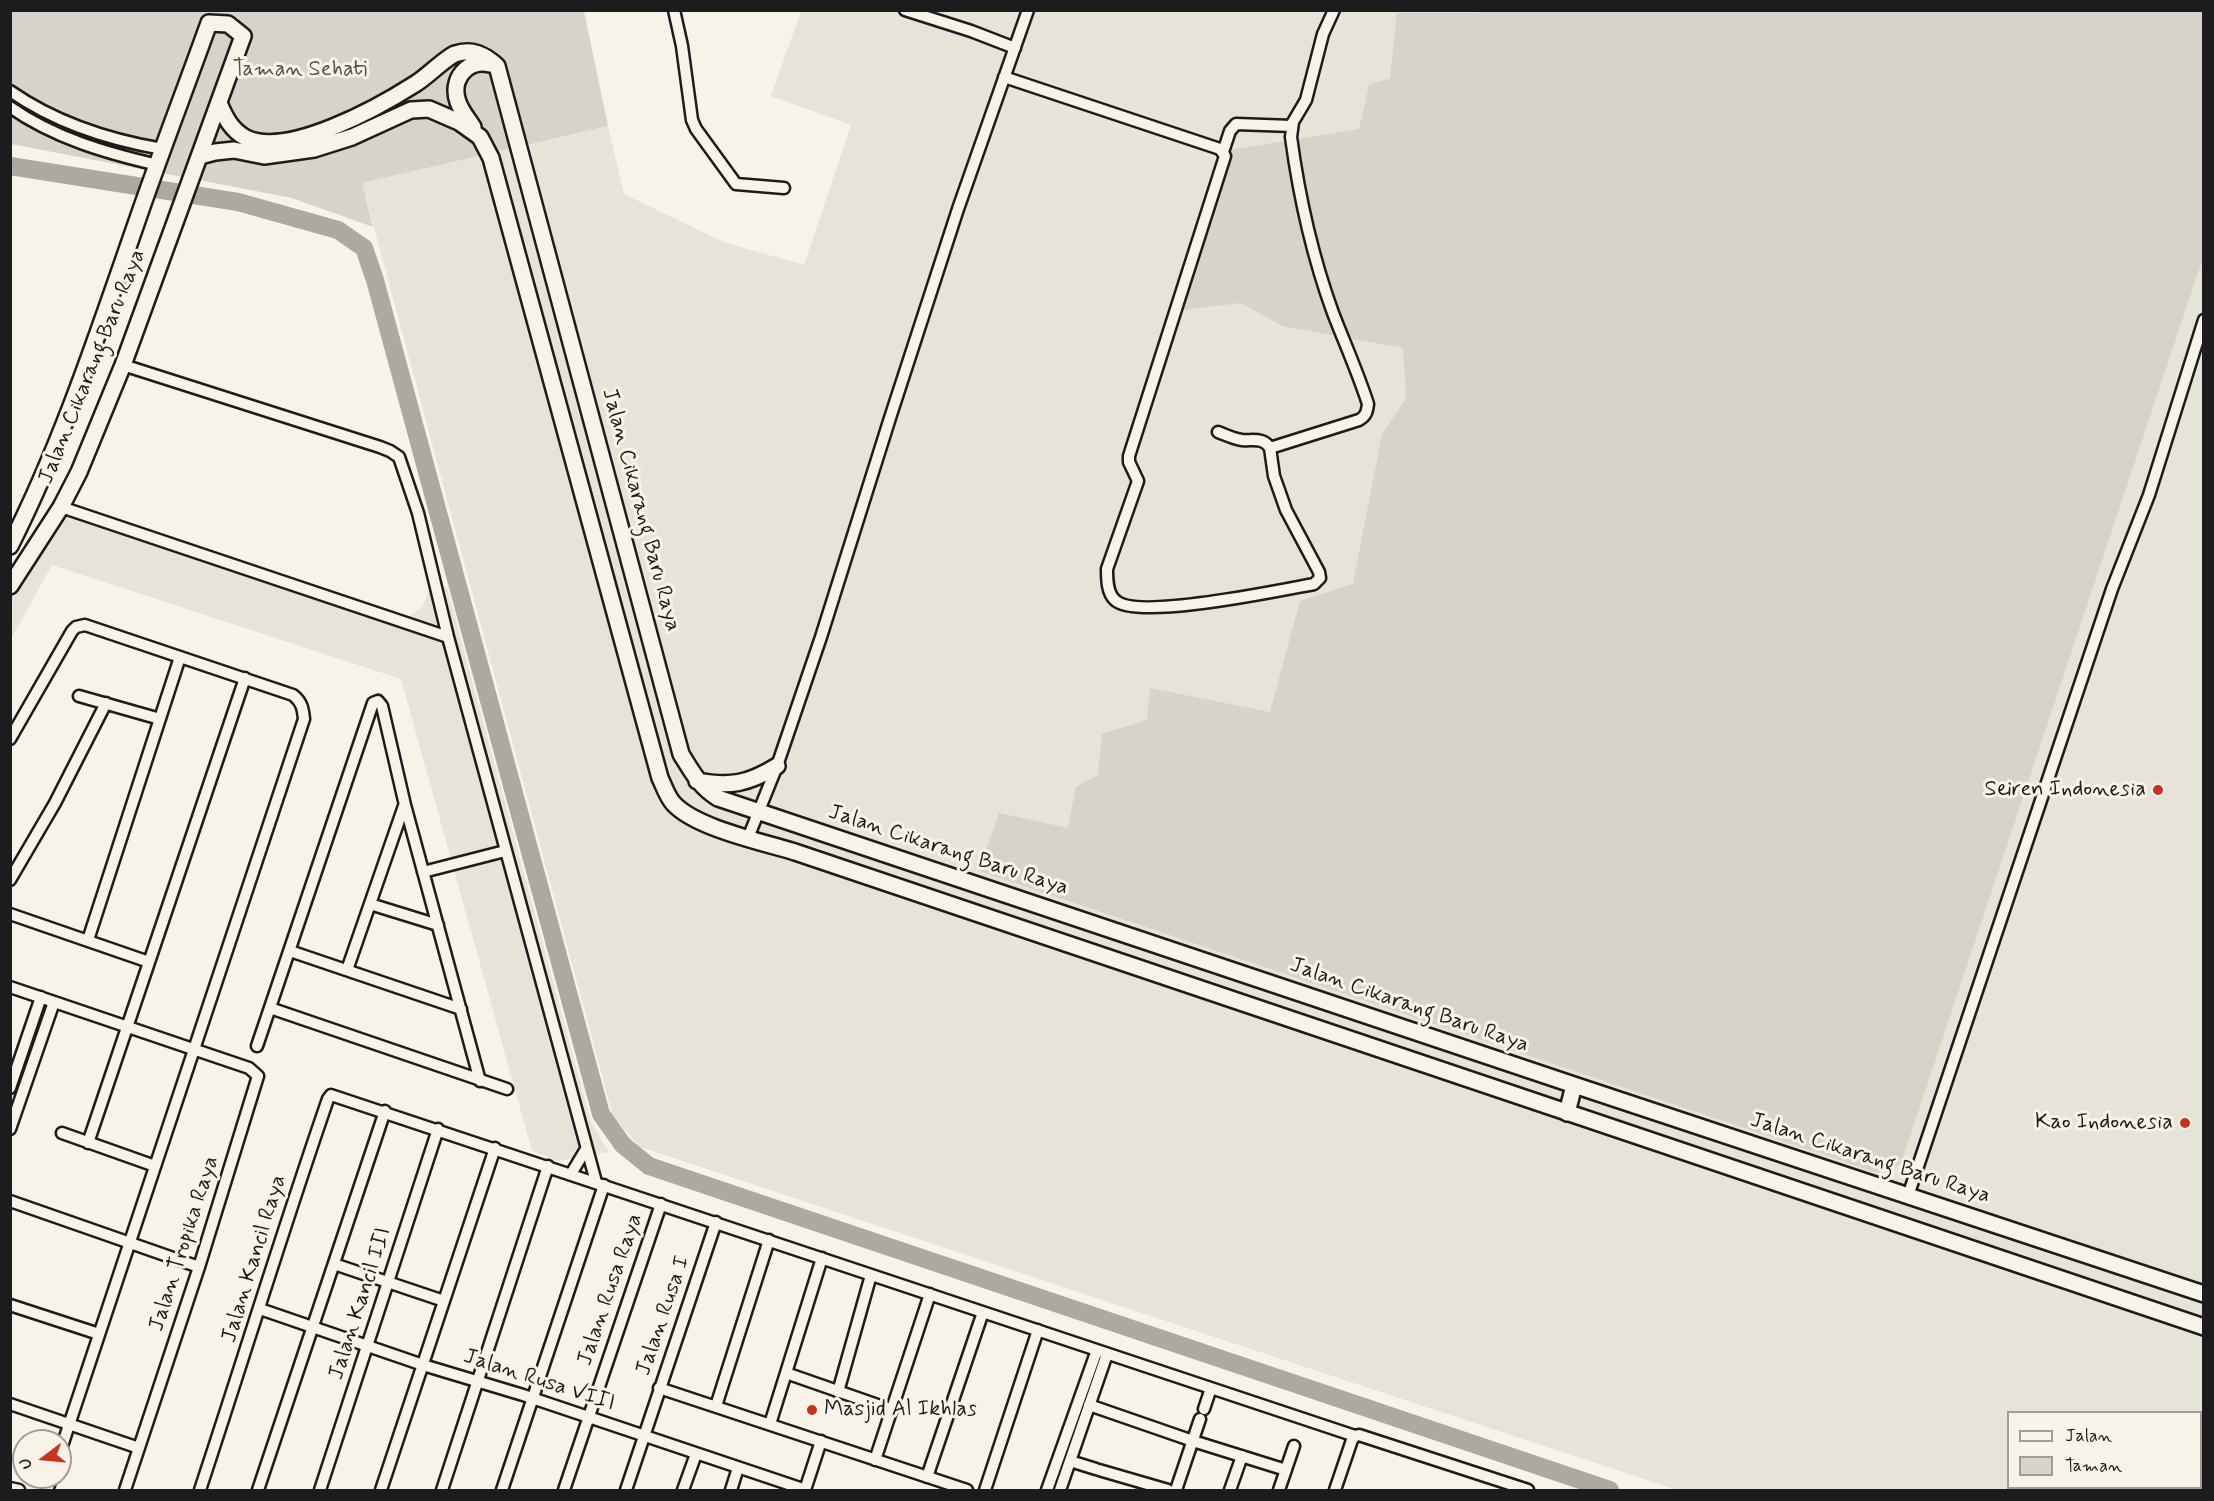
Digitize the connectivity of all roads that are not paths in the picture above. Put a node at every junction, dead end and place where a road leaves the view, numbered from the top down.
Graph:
1 (674, 10) edge
2 (905, 10) edge
3 (1028, 10) edge
4 (1334, 10) edge
5 (1015, 48) junction
6 (496, 66) junction
7 (1004, 77) junction
8 (10, 91) edge
9 (219, 103) junction
10 (10, 107) edge
11 (1292, 126) junction
12 (480, 137) junction
13 (164, 149) junction
14 (1223, 152) junction
15 (200, 156) junction
16 (158, 165) junction
17 (784, 188) dead end
18 (2204, 320) edge
19 (123, 365) junction
20 (1218, 432) dead end
21 (1270, 448) junction
22 (61, 507) junction
23 (10, 546) edge
24 (10, 586) edge
25 (448, 637) junction
26 (180, 657) junction
27 (246, 678) junction
28 (79, 696) dead end
29 (106, 704) junction
30 (160, 719) junction
31 (10, 739) edge
32 (777, 766) junction
33 (697, 781) junction
34 (405, 805) junction
35 (758, 811) junction
36 (748, 838) junction
37 (505, 851) junction
38 (423, 872) junction
39 (10, 880) edge
40 (370, 904) junction
41 (10, 914) edge
42 (438, 925) junction
43 (88, 940) junction
44 (290, 951) junction
45 (149, 962) junction
46 (347, 970) junction
47 (10, 987) edge
48 (41, 997) junction
49 (54, 1002) junction
50 (270, 1008) junction
51 (461, 1010) junction
52 (128, 1027) junction
53 (257, 1046) dead end
54 (194, 1050) junction
55 (480, 1081) junction
56 (1574, 1085) junction
57 (10, 1088) edge
58 (507, 1089) dead end
59 (385, 1111) junction
60 (1567, 1113) junction
61 (438, 1129) junction
62 (10, 1130) edge
63 (62, 1133) dead end
64 (88, 1143) junction
65 (495, 1148) junction
66 (586, 1149) junction
67 (155, 1166) junction
68 (548, 1166) junction
69 (572, 1174) junction
70 (600, 1184) junction
71 (1908, 1196) junction
72 (10, 1201) edge
73 (661, 1204) junction
74 (716, 1222) junction
75 (769, 1240) junction
76 (129, 1243) junction
77 (822, 1258) junction
78 (334, 1264) junction
79 (200, 1267) junction
80 (872, 1275) junction
81 (389, 1282) junction
82 (930, 1294) junction
83 (2204, 1294) edge
84 (444, 1301) junction
85 (10, 1305) edge
86 (260, 1309) junction
87 (983, 1312) junction
88 (313, 1327) junction
89 (2204, 1327) edge
90 (1038, 1330) junction
91 (99, 1334) junction
92 (368, 1346) junction
93 (1102, 1352) junction
94 (423, 1365) junction
95 (786, 1373) junction
96 (477, 1380) junction
97 (659, 1388) junction
98 (1211, 1388) junction
99 (838, 1392) junction
100 (532, 1399) junction
101 (10, 1404) edge
102 (1089, 1405) junction
103 (717, 1406) junction
104 (892, 1410) junction
105 (588, 1418) junction
106 (770, 1424) junction
107 (69, 1425) junction
108 (68, 1429) edge
109 (643, 1436) junction
110 (1355, 1436) junction
111 (1193, 1441) junction
112 (821, 1442) junction
113 (1294, 1446) dead end
114 (139, 1448) junction
115 (696, 1454) junction
116 (1242, 1456) junction
117 (875, 1460) junction
118 (1070, 1461) junction
119 (738, 1468) junction
120 (1286, 1470) junction
121 (927, 1477) junction
122 (783, 1487) edge
123 (10, 1488) edge
124 (805, 1490) edge
125 (19, 1491) edge
126 (124, 1491) edge
127 (200, 1491) edge
128 (258, 1491) edge
129 (320, 1491) edge
130 (381, 1491) edge
131 (442, 1491) edge
132 (502, 1491) edge
133 (564, 1491) edge
134 (626, 1491) edge
135 (683, 1491) edge
136 (731, 1491) edge
137 (967, 1491) edge
138 (985, 1491) edge
139 (1047, 1491) edge
140 (1060, 1491) edge
141 (1168, 1491) edge
142 (1176, 1491) edge
143 (1230, 1491) edge
144 (1279, 1491) edge
145 (1335, 1491) edge
146 (1528, 1491) edge

1 - 17 street
2 - 5 street
3 - 5 street
4 - 11 street
5 - 7 street
6 - 9 main road
6 - 12 main road
6 - 33 main road, Jalan Cikarang Baru Raya
7 - 14 street
7 - 32 street
8 - 13 street
9 - 13 main road, Jalan Cikarang Baru Raya
9 - 15 main road, Jalan Cikarang Baru Raya
10 - 16 street
11 - 14 street
11 - 21 street
12 - 15 main road
12 - 36 main road
13 - 16 main road, Jalan Cikarang Baru Raya
14 - 21 street
15 - 19 main road, Jalan Cikarang Baru Raya
16 - 23 main road, Jalan Cikarang Baru Raya
18 - 71 street
19 - 22 main road, Jalan Cikarang Baru Raya
19 - 25 street
20 - 21 street
22 - 24 main road, Jalan Cikarang Baru Raya
22 - 25 street
25 - 37 street
26 - 27 street
26 - 30 street
26 - 31 street
27 - 45 street
27 - 54 street
28 - 29 street
29 - 30 street
29 - 39 street
30 - 43 street
32 - 33 main road
32 - 35 street
33 - 35 main road, Jalan Cikarang Baru Raya
34 - 38 street
34 - 40 street
34 - 44 street
35 - 36 street
35 - 56 main road, Jalan Cikarang Baru Raya
36 - 60 main road
37 - 38 street
37 - 66 street
38 - 42 street
40 - 42 street
40 - 46 street
41 - 43 street
42 - 51 street
43 - 45 street
44 - 46 street
44 - 50 street
45 - 52 street
46 - 51 street
47 - 48 street
48 - 49 street
48 - 57 street
49 - 52 street
49 - 62 street
50 - 53 street
50 - 55 street
51 - 55 street
52 - 54 street
52 - 64 street
54 - 67 street
54 - 79 street, Jalan Tropika Raya
55 - 58 street
56 - 60 main road
56 - 71 main road, Jalan Cikarang Baru Raya
59 - 61 street
59 - 78 street
59 - 86 street, Jalan Kancil Raya
60 - 89 main road
61 - 65 street
61 - 81 street, Jalan Kancil III
63 - 64 street
64 - 67 street
65 - 68 street
65 - 84 street
66 - 69 street
66 - 70 street
67 - 76 street
68 - 69 street
68 - 96 street
69 - 70 street
70 - 73 street
70 - 100 street
71 - 83 main road, Jalan Cikarang Baru Raya
72 - 76 street
73 - 74 street
73 - 105 street, Jalan Rusa Raya
74 - 75 street
74 - 97 street, Jalan Rusa I
75 - 77 street
75 - 103 street
76 - 79 street
76 - 91 street
77 - 80 street
77 - 95 street
78 - 81 street
78 - 88 street
79 - 114 street, Jalan Tropika Raya
80 - 82 street
80 - 99 street
81 - 84 street
81 - 92 street, Jalan Kancil III
82 - 87 street
82 - 104 street
84 - 94 street
85 - 91 street
86 - 88 street, Jalan Rusa VIII
86 - 127 street, Jalan Kancil Raya
87 - 90 street
87 - 121 street
88 - 92 street, Jalan Rusa VIII
88 - 128 street
90 - 93 street
90 - 138 street
91 - 107 street
92 - 94 street, Jalan Rusa VIII
92 - 129 street, Jalan Kancil III
93 - 98 street
93 - 102 street
93 - 139 street
94 - 96 street, Jalan Rusa VIII
94 - 130 street
95 - 99 street
95 - 106 street
96 - 100 street, Jalan Rusa VIII
96 - 131 street
97 - 103 street
97 - 109 street, Jalan Rusa I
98 - 110 street
98 - 111 street
99 - 104 street
100 - 105 street, Jalan Rusa VIII
100 - 132 street
101 - 107 street
102 - 111 street
102 - 118 street
103 - 106 street
104 - 117 street
105 - 109 street, Jalan Rusa VIII
105 - 133 street, Jalan Rusa Raya
106 - 112 street
107 - 108 street
107 - 114 street
109 - 115 street, Jalan Rusa VIII
109 - 134 street, Jalan Rusa I
110 - 145 street
110 - 146 street
111 - 116 street
111 - 142 street
112 - 117 street
112 - 124 street
113 - 120 street
114 - 126 street, Jalan Tropika Raya
115 - 119 street, Jalan Rusa VIII
115 - 135 street
116 - 120 street
116 - 143 street
117 - 121 street
118 - 140 street
118 - 141 street
119 - 122 street, Jalan Rusa VIII
119 - 136 street
120 - 144 street
121 - 137 street
122 - 124 street, Jalan Rusa VIII
123 - 125 street

